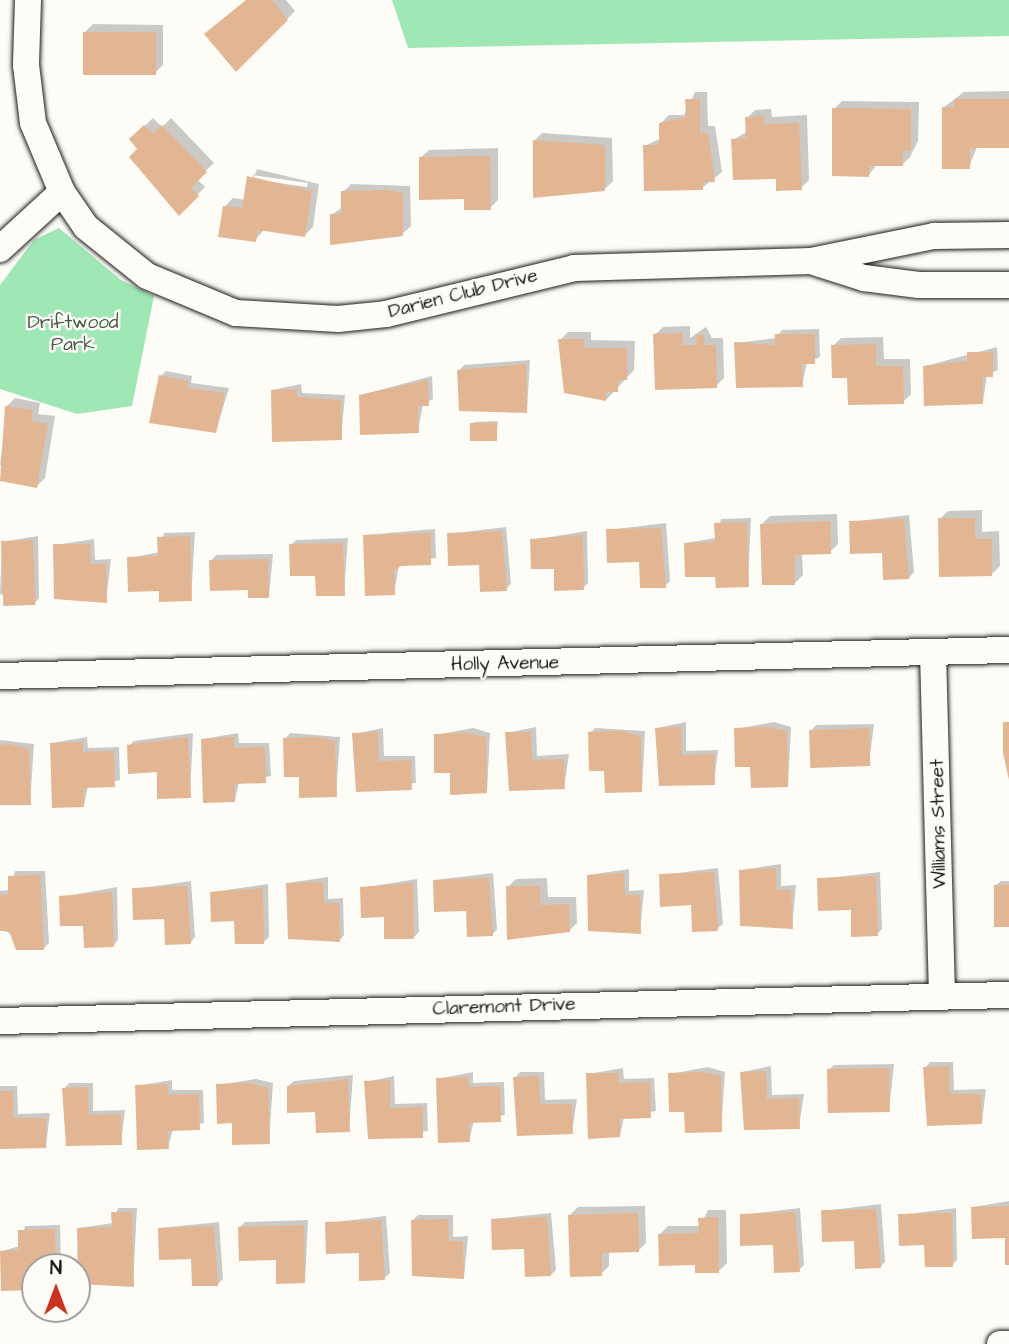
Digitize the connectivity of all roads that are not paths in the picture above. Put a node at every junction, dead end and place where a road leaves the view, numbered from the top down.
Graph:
1 (28, 0) edge
2 (62, 192) junction
3 (1009, 235) edge
4 (0, 249) edge
5 (811, 261) junction
6 (1009, 285) edge
7 (1009, 650) edge
8 (933, 652) junction
9 (0, 677) edge
10 (942, 995) junction
11 (1009, 995) edge
12 (0, 1021) edge
13 (1000, 1344) edge
14 (1009, 1344) edge

1 - 2 street, Darien Club Drive
2 - 4 street
2 - 5 street, Darien Club Drive
3 - 5 street, Darien Club Drive
5 - 6 street, Darien Club Drive
7 - 8 street, Holly Avenue
8 - 9 street, Holly Avenue
8 - 10 street, Williams Street
10 - 11 street, Claremont Drive
10 - 12 street, Claremont Drive
13 - 14 street

